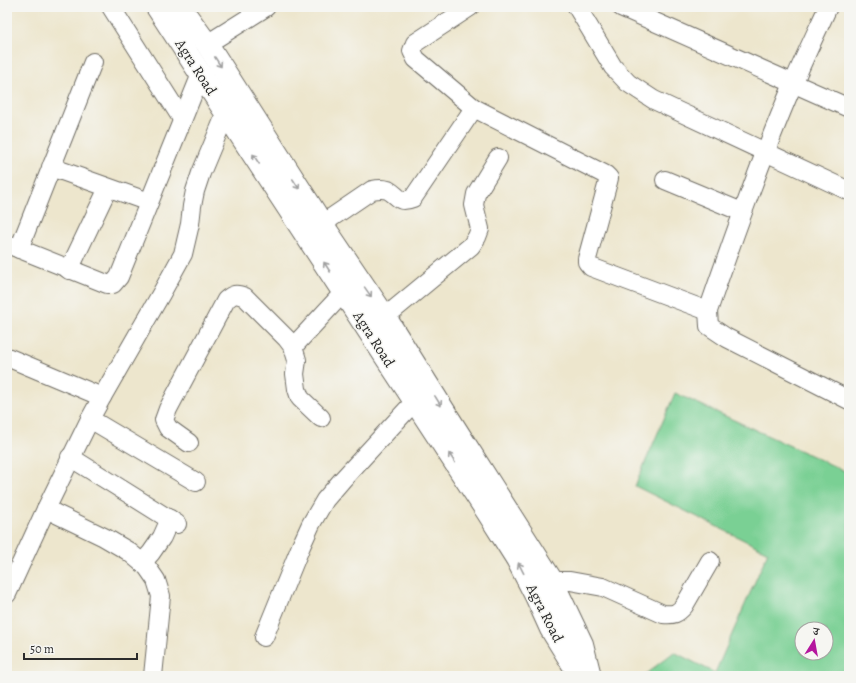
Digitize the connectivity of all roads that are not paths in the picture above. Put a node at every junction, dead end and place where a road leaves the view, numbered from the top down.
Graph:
1 (111, 7) edge
2 (157, 7) edge
3 (180, 7) edge
4 (266, 7) edge
5 (470, 7) edge
6 (577, 7) edge
7 (621, 7) edge
8 (828, 7) edge
9 (207, 44) junction
10 (94, 62) dead end
11 (201, 74) junction
12 (793, 84) junction
13 (474, 108) junction
14 (849, 108) edge
15 (226, 113) junction
16 (182, 119) junction
17 (765, 152) junction
18 (498, 158) dead end
19 (51, 167) junction
20 (665, 180) dead end
21 (108, 188) junction
22 (849, 191) edge
23 (149, 202) junction
24 (742, 212) junction
25 (322, 224) junction
26 (13, 247) edge
27 (69, 270) junction
28 (344, 293) junction
29 (708, 311) junction
30 (385, 317) junction
31 (294, 347) junction
32 (7, 357) edge
33 (102, 397) junction
34 (849, 400) edge
35 (415, 401) junction
36 (321, 418) dead end
37 (90, 419) junction
38 (189, 443) dead end
39 (70, 457) junction
40 (196, 482) dead end
41 (46, 509) junction
42 (710, 561) dead end
43 (142, 563) junction
44 (552, 581) junction
45 (7, 594) edge
46 (264, 637) dead end
47 (153, 676) edge
48 (580, 676) edge
49 (590, 676) edge

1 - 16 street
2 - 11 highway, Agra Road
3 - 9 highway, Agra Road
4 - 9 street
5 - 13 street
6 - 17 street
7 - 12 street
8 - 12 street
9 -> 25 highway, Agra Road
10 - 19 street
11 - 15 highway, Agra Road
11 - 16 street
12 - 14 street
12 - 17 street
13 - 25 street
13 - 29 street
28 -> 15 highway, Agra Road
15 - 33 street
16 - 23 street
17 - 22 street
17 - 24 street
18 - 30 street
19 - 21 street
19 - 26 street
20 - 24 street
21 - 23 street
21 - 27 street
23 - 27 street
24 - 29 street
25 -> 30 highway, Agra Road
26 - 27 street
28 - 31 street
28 - 35 highway, Agra Road
29 - 34 street
30 -> 44 highway, Agra Road
31 - 36 street
31 - 38 street
32 - 33 street
33 - 37 street
35 - 46 street
48 -> 35 highway, Agra Road
37 - 39 street
37 - 40 street
39 - 41 street
39 - 43 street
41 - 43 street
41 - 45 street
42 - 44 street
43 - 47 street
44 - 49 highway, Agra Road

